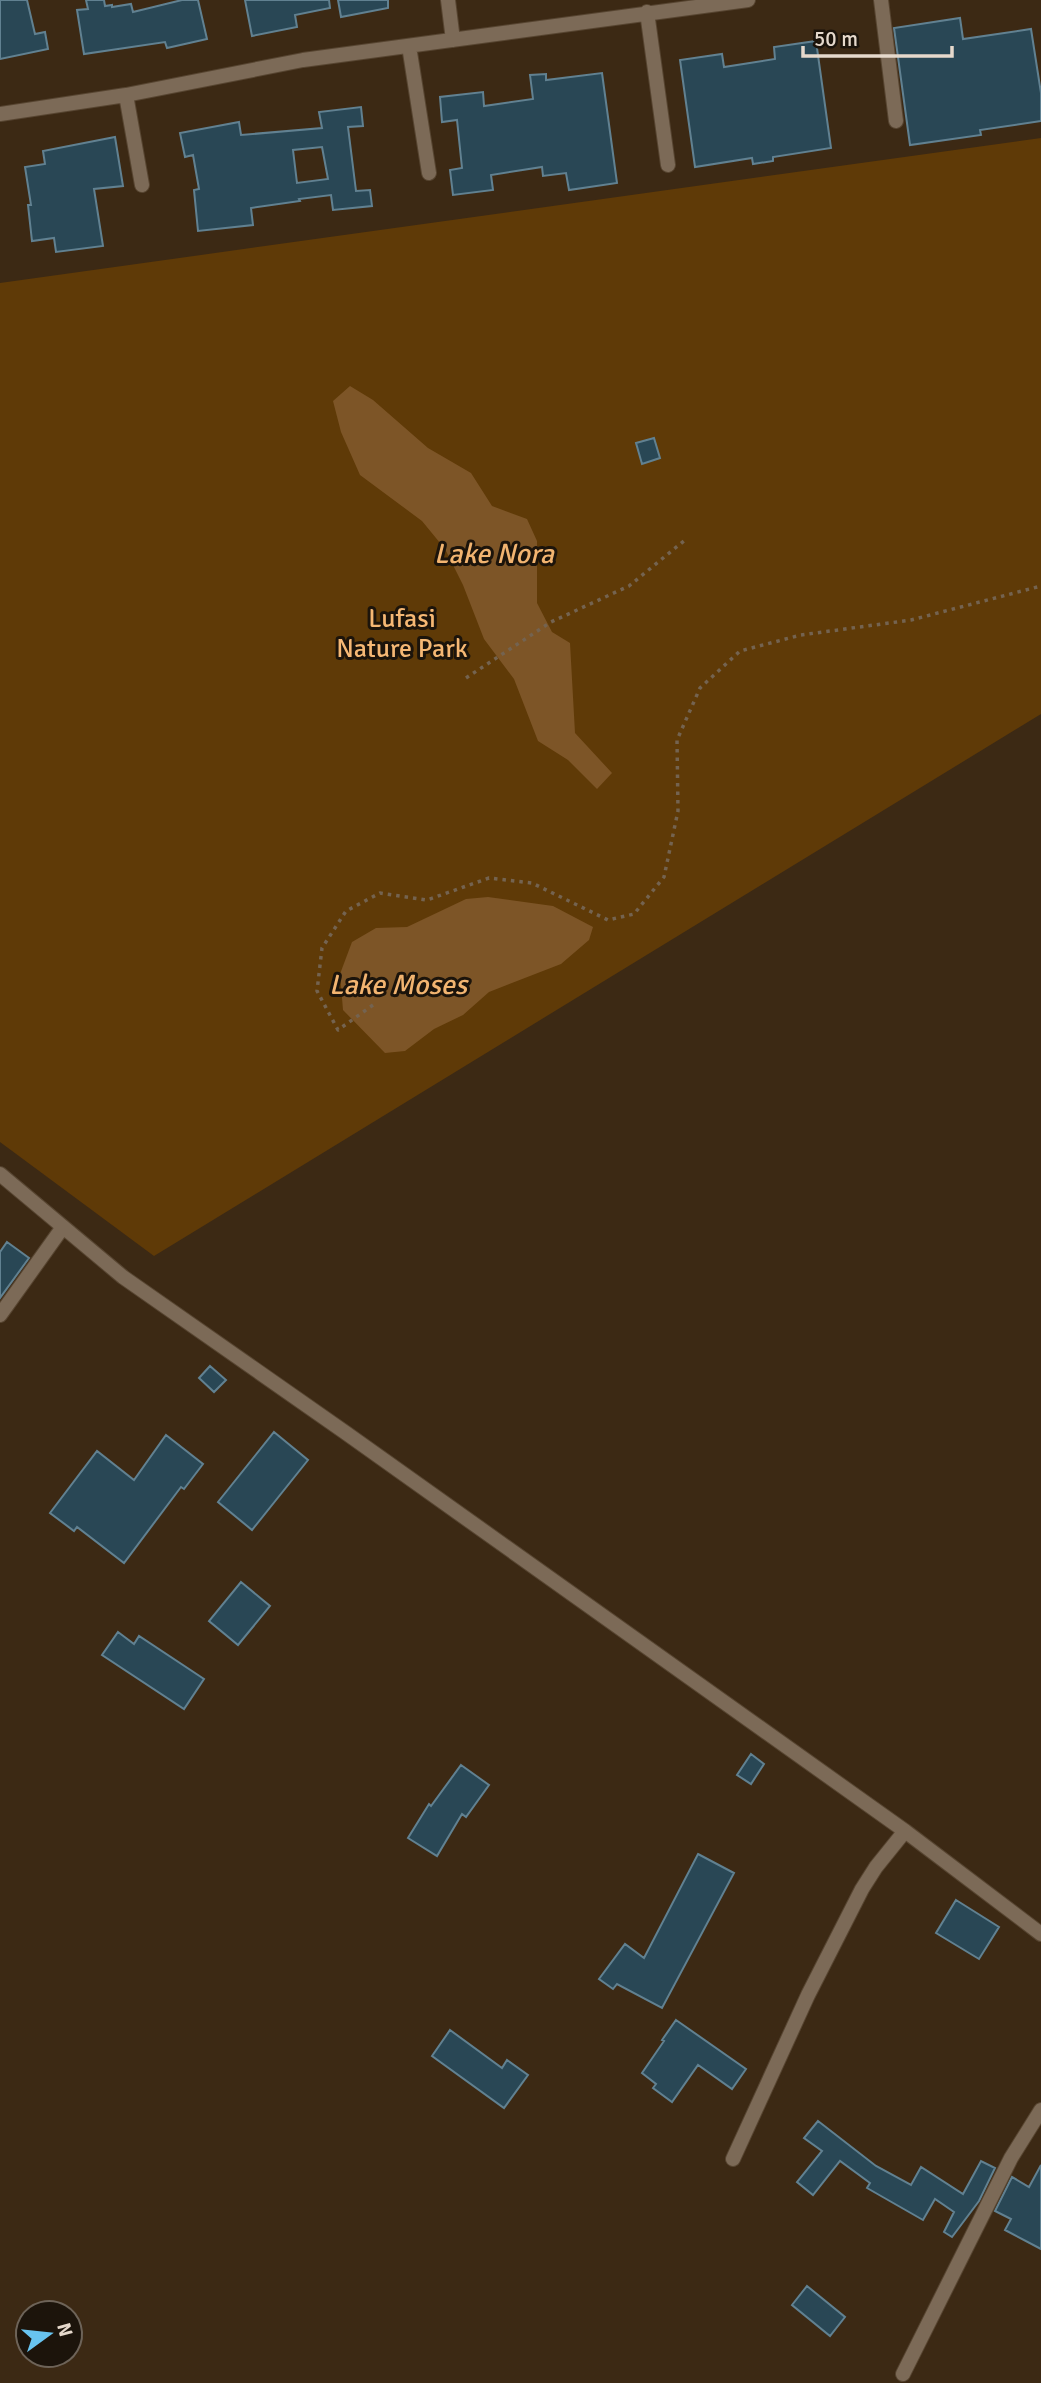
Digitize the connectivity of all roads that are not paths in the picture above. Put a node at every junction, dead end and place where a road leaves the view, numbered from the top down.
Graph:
1 (448, 0) edge
2 (748, 0) edge
3 (881, 0) edge
4 (677, 4) edge
5 (646, 12) junction
6 (453, 40) junction
7 (409, 46) junction
8 (126, 94) junction
9 (0, 114) edge
10 (895, 121) dead end
11 (668, 165) dead end
12 (429, 173) dead end
13 (142, 185) dead end
14 (0, 1174) edge
15 (63, 1227) junction
16 (0, 1315) edge
17 (905, 1831) junction
18 (1041, 1934) edge
19 (1041, 2110) edge
20 (733, 2159) dead end
21 (903, 2374) dead end

1 - 6 street
2 - 4 street
3 - 10 street
4 - 5 street
5 - 6 street
5 - 11 street
6 - 7 street
7 - 8 street
7 - 12 street
8 - 9 street
8 - 13 street
14 - 15 street
15 - 16 street
15 - 17 street
17 - 18 street
17 - 20 street
19 - 21 street

